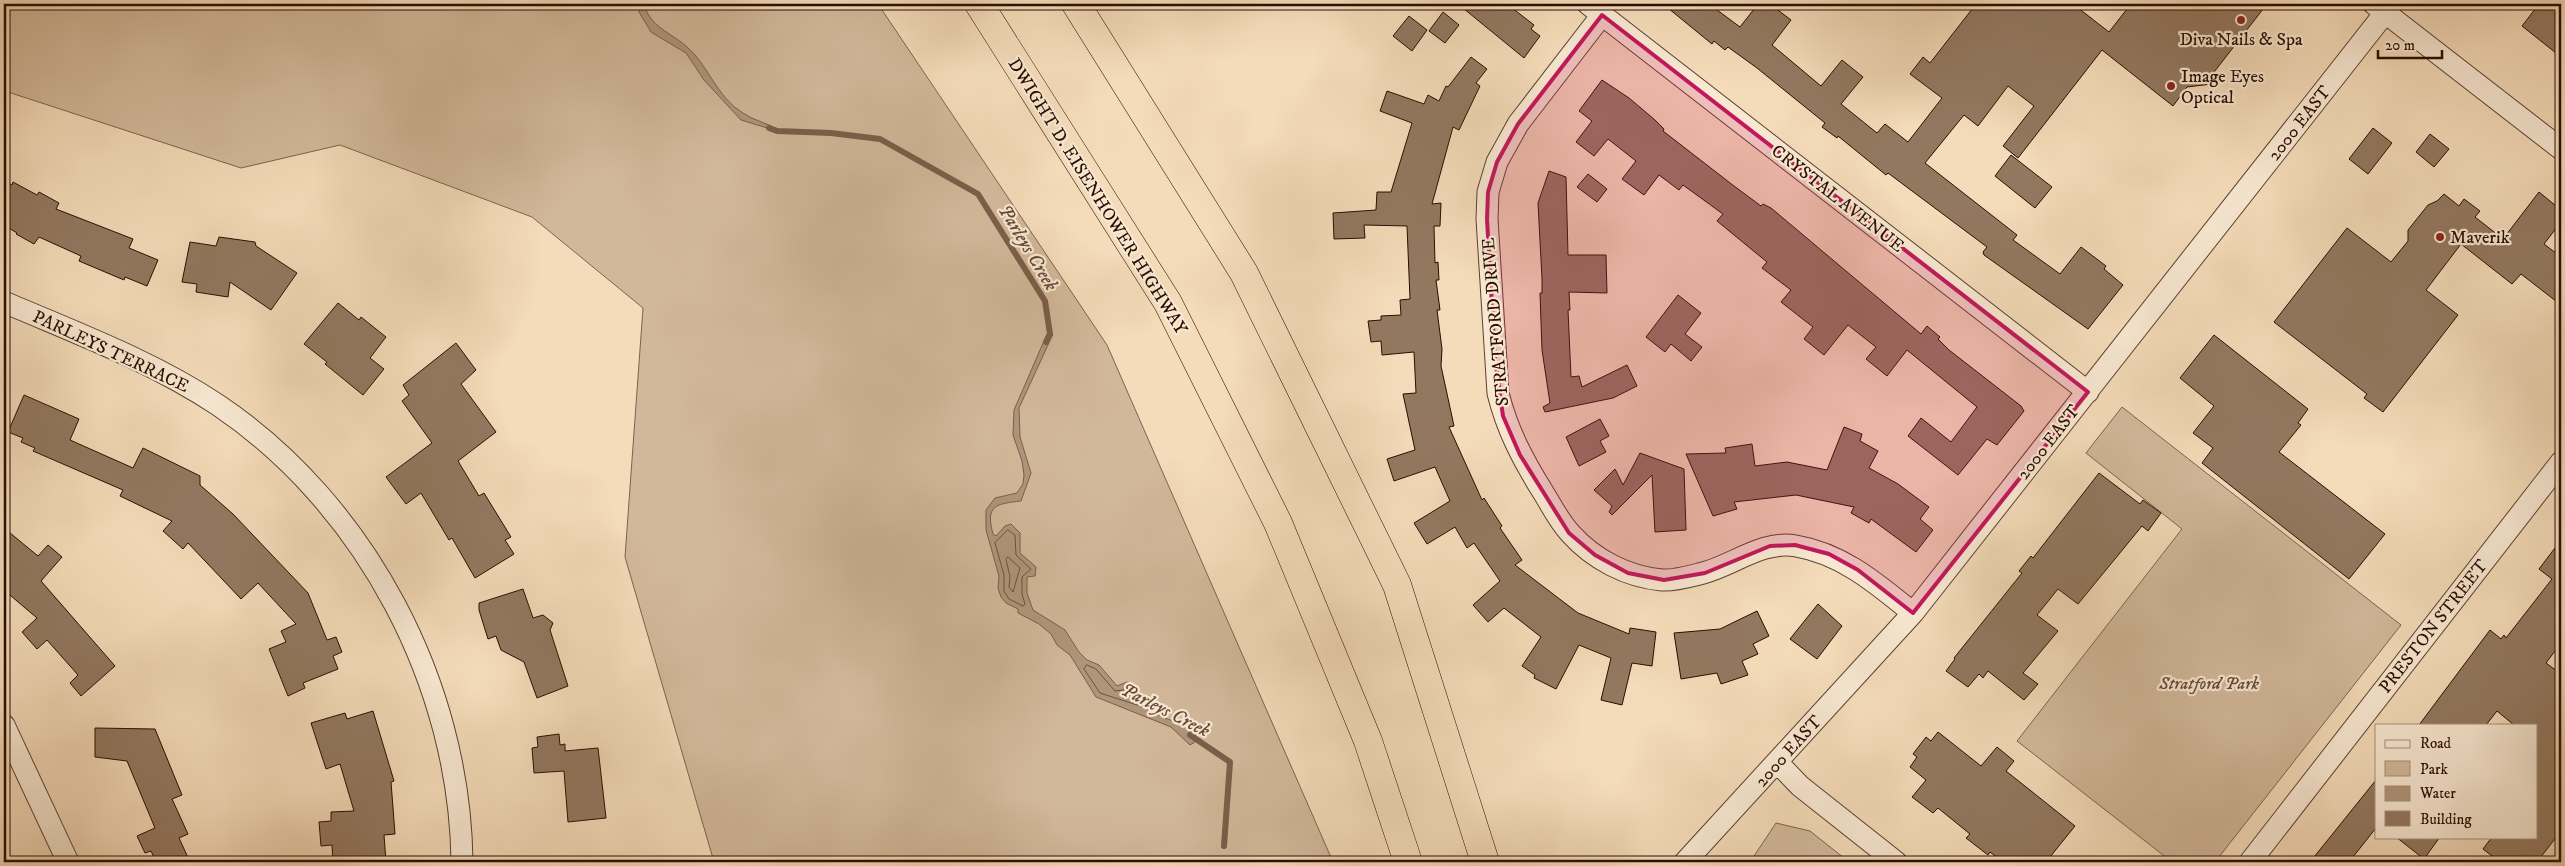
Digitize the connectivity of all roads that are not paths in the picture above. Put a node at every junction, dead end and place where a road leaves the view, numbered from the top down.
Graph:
1 (979, 4) edge
2 (1076, 4) edge
3 (2383, 7) edge
4 (1595, 9) edge
5 (2561, 149) edge
6 (4, 302) edge
7 (2088, 392) junction
8 (2561, 462) edge
9 (1913, 613) junction
10 (4, 725) edge
11 (1778, 763) junction
12 (68, 862) edge
13 (462, 862) edge
14 (1408, 862) edge
15 (1485, 862) edge
16 (1685, 862) edge
17 (1896, 862) edge
18 (2250, 862) edge

1 - 14 highway, DWIGHT D. EISENHOWER HIGHWAY
2 - 15 highway
3 - 5 street
3 - 7 street, 2000 EAST
4 - 7 street, CRYSTAL AVENUE
4 - 9 street, STRATFORD DRIVE
6 - 13 street, PARLEYS TERRACE
7 - 9 street, 2000 EAST
8 - 18 street, PRESTON STREET
9 - 11 street, 2000 EAST
10 - 12 street
11 - 16 street, 2000 EAST
11 - 17 street

